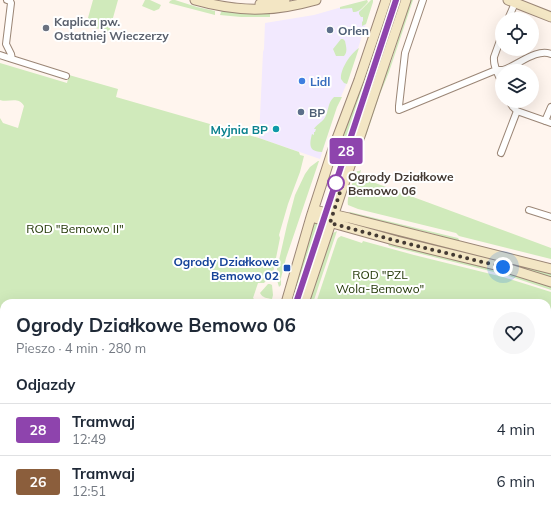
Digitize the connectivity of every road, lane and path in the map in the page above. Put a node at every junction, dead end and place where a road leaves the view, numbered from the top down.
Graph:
1 (7, 0) edge
2 (195, 0) edge
3 (285, 0) edge
4 (316, 0) edge
5 (406, 0) edge
6 (423, 0) edge
7 (385, 1) edge
8 (512, 1) edge
9 (219, 3) edge
10 (510, 12) edge
11 (551, 17) edge
12 (3, 43) edge
13 (495, 54) edge
14 (551, 54) edge
15 (0, 55) edge
16 (12, 59) junction
17 (516, 64) edge
18 (495, 65) edge
19 (495, 70) edge
20 (66, 76) dead end
21 (551, 107) edge
22 (514, 108) edge
23 (517, 111) junction
24 (548, 122) edge
25 (501, 153) dead end
26 (529, 210) dead end
27 (312, 214) junction
28 (551, 217) edge
29 (331, 218) junction
30 (551, 269) edge
31 (551, 282) edge
32 (287, 299) edge
33 (305, 299) edge

1 - 12 street
2 - 9 main road
3 - 9 main road
4 - 9 main road
5 - 29 main road
6 - 19 street
7 - 27 main road
8 - 10 street
8 - 11 main road
12 - 16 street
13 - 18 street
14 - 17 street
15 - 16 street
16 - 20 street
21 - 24 street
22 - 23 street
23 - 24 street
23 - 25 street
26 - 28 street
27 - 29 main road
27 - 32 main road
29 - 30 main road
29 - 31 main road
29 - 33 main road

